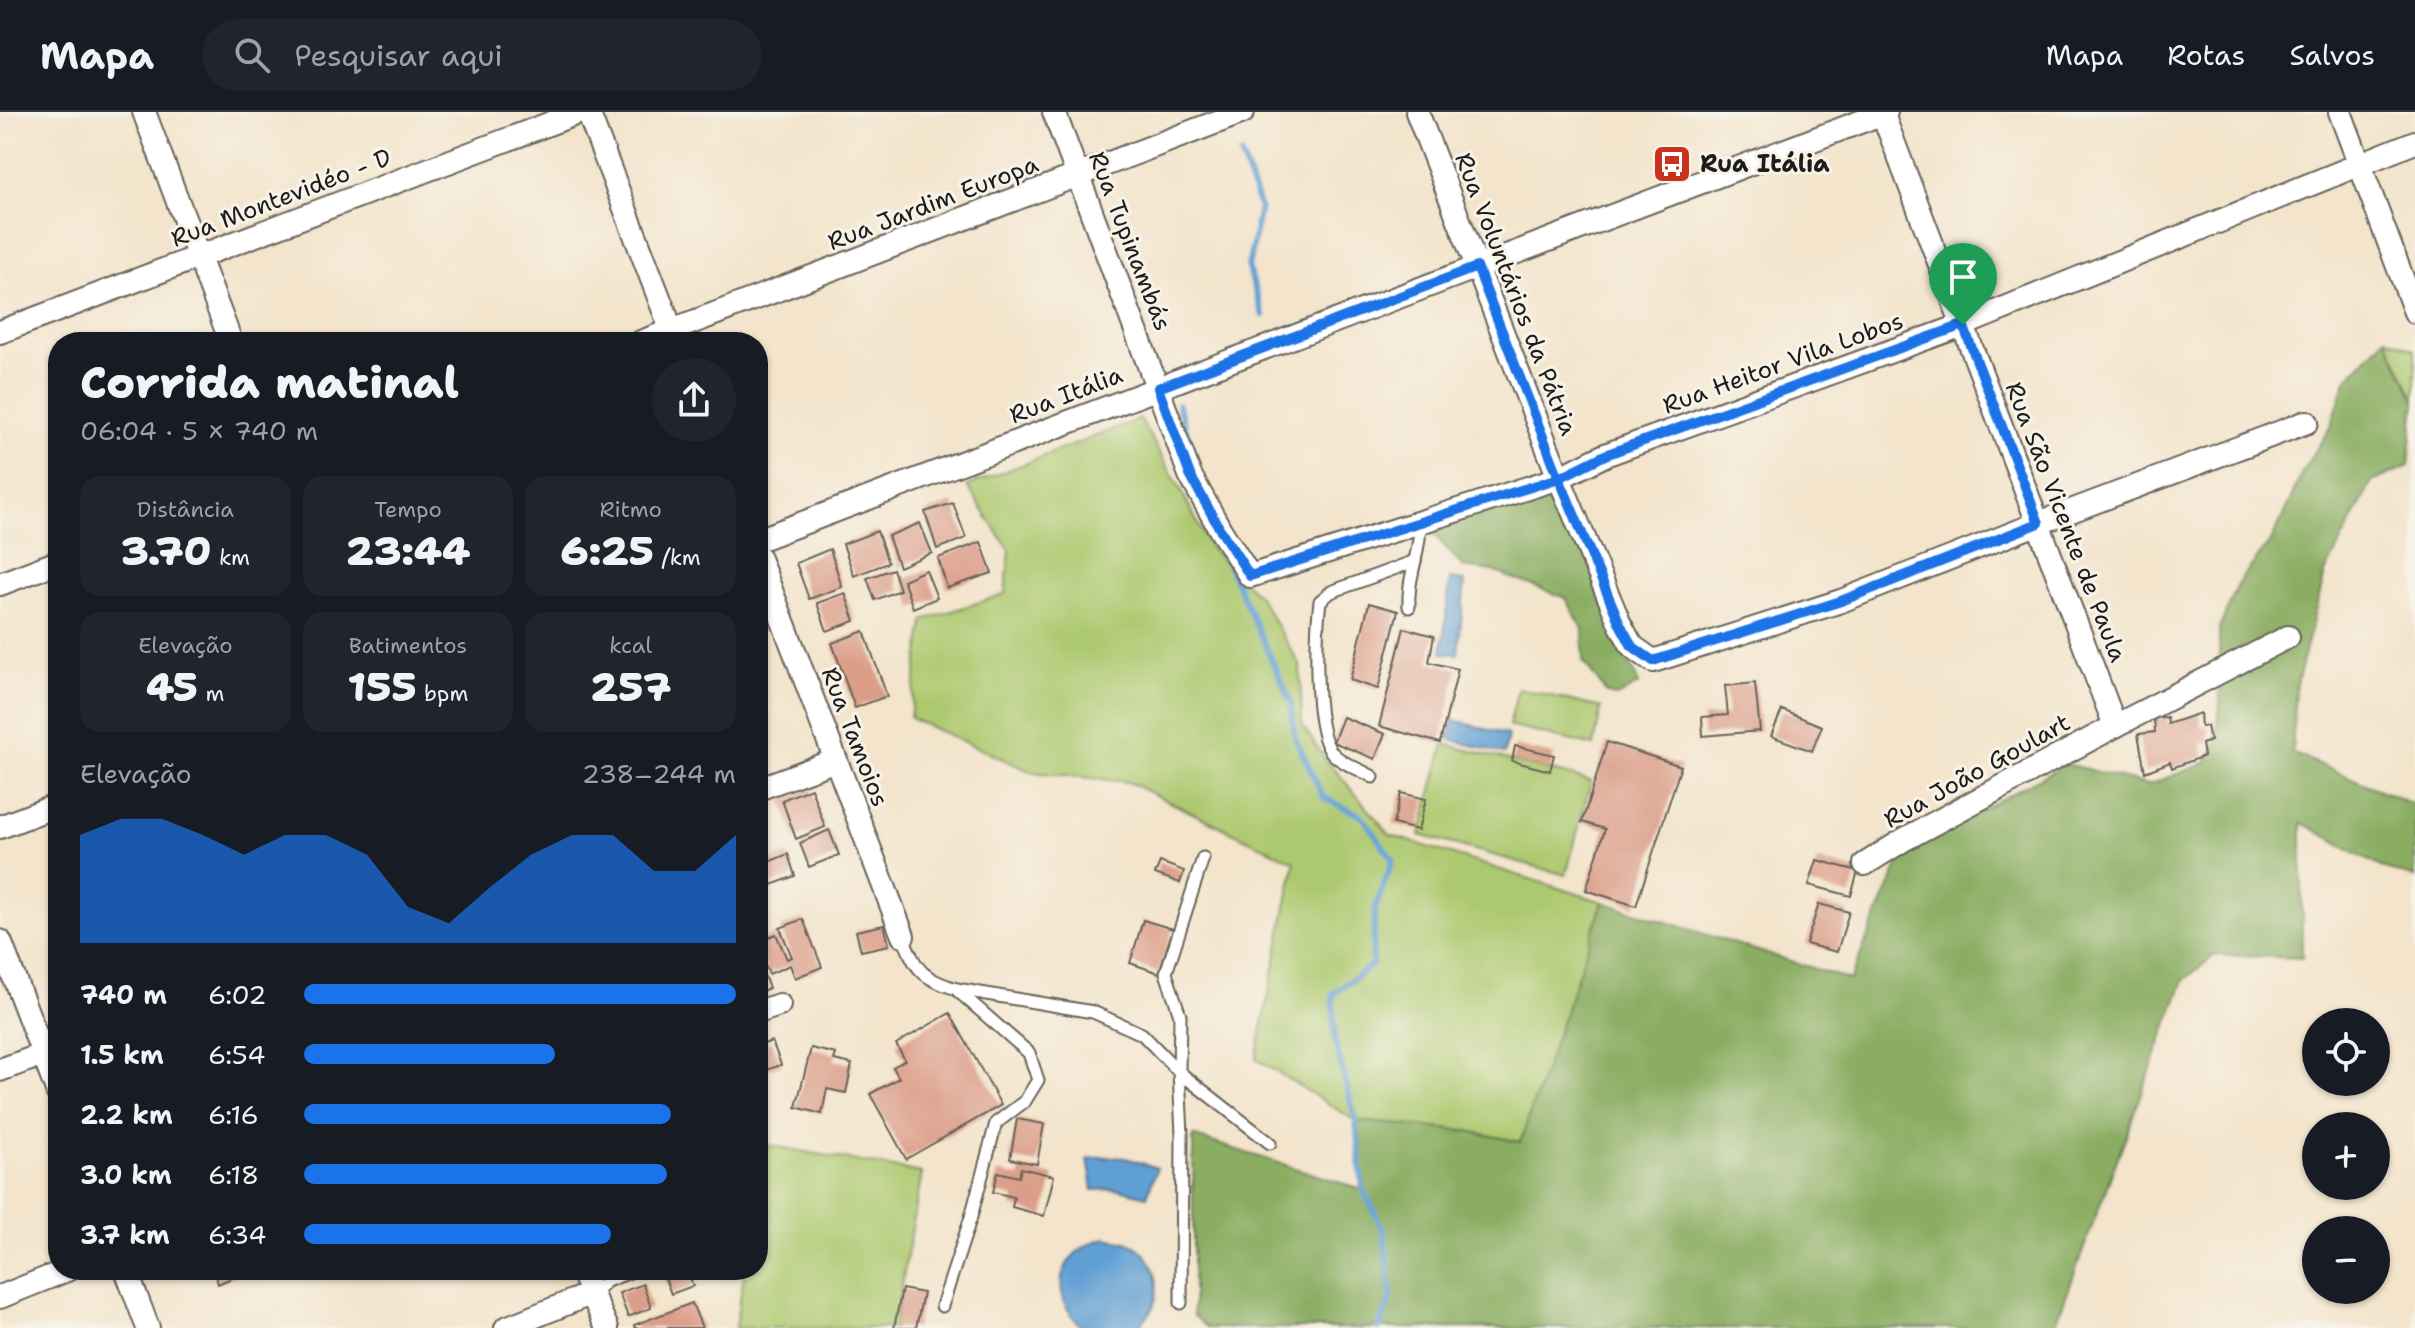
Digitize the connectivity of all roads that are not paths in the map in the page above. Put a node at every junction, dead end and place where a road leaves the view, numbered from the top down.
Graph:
1 (144, 112) edge
2 (580, 112) edge
3 (588, 112) edge
4 (1054, 112) edge
5 (1243, 112) edge
6 (1417, 112) edge
7 (1883, 112) edge
8 (2340, 112) edge
9 (2415, 142) edge
10 (2359, 164) junction
11 (1078, 175) junction
12 (199, 256) junction
13 (1477, 267) junction
14 (2415, 312) edge
15 (1963, 325) junction
16 (0, 332) edge
17 (227, 332) edge
18 (672, 332) edge
19 (684, 332) edge
20 (1158, 388) junction
21 (2307, 422) dead end
22 (1559, 478) junction
23 (1420, 522) junction
24 (2039, 523) junction
25 (768, 536) edge
26 (1415, 561) junction
27 (48, 566) edge
28 (1250, 576) joint
29 (768, 582) edge
30 (0, 584) edge
31 (1409, 607) dead end
32 (2288, 637) dead end
33 (2115, 726) junction
34 (836, 760) junction
35 (1373, 777) dead end
36 (768, 785) edge
37 (48, 809) edge
38 (0, 827) edge
39 (1203, 858) dead end
40 (1865, 864) dead end
41 (903, 936) joint
42 (0, 941) edge
43 (957, 989) junction
44 (48, 1045) edge
45 (48, 1053) edge
46 (0, 1070) edge
47 (1179, 1072) junction
48 (1270, 1143) dead end
49 (48, 1278) edge
50 (130, 1280) edge
51 (585, 1280) edge
52 (610, 1280) edge
53 (590, 1294) junction
54 (0, 1297) edge
55 (1181, 1303) dead end
56 (942, 1306) dead end
57 (148, 1328) edge
58 (506, 1328) edge
59 (607, 1328) edge

1 - 12 street
2 - 12 street, Rua Montevidéo - D
3 - 18 street
4 - 11 street, Rua Tupinambás
5 - 11 street, Rua Jardim Europa
6 - 13 street, Rua Voluntários da Pátria
7 - 13 street, Rua Itália
7 - 15 street, Rua São Vicente de Paula
8 - 10 street
9 - 10 street, Rua Heitor Vila Lobos
10 - 14 street
10 - 15 street, Rua Heitor Vila Lobos
11 - 19 street, Rua Jardim Europa
11 - 20 street, Rua Tupinambás
12 - 16 street, Rua Montevidéo - D
12 - 17 street
13 - 20 street, Rua Itália
13 - 22 street, Rua Voluntários da Pátria
15 - 22 street, Rua Heitor Vila Lobos
15 - 24 street, Rua São Vicente de Paula
20 - 25 street, Rua Itália
20 - 28 street, Rua Tupinambás
21 - 24 street
22 - 23 street, Rua Heitor Vila Lobos
22 - 24 street, Rua Voluntários da Pátria
23 - 26 lane
23 - 28 street, Rua Heitor Vila Lobos
24 - 33 street, Rua São Vicente de Paula
26 - 31 lane
26 - 35 lane
27 - 30 street
29 - 34 street, Rua Tamoios
32 - 33 street, Rua João Goulart
33 - 40 street, Rua João Goulart
34 - 36 street
34 - 41 street, Rua Tamoios
37 - 38 street
39 - 47 lane
41 - 43 lane
42 - 44 street
43 - 47 lane
43 - 56 lane
45 - 46 street
47 - 48 lane
47 - 55 lane
49 - 54 street
50 - 57 street
51 - 53 street
52 - 53 lane
53 - 58 street
53 - 59 street

